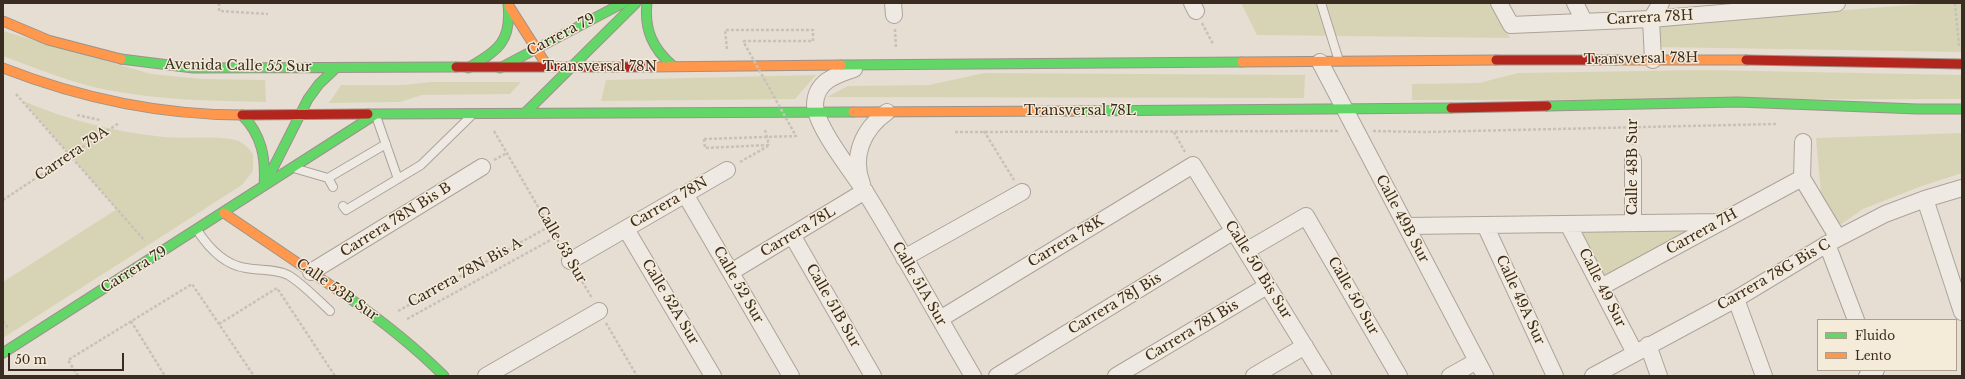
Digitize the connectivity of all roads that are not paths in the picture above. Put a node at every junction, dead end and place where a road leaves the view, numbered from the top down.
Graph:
1 (507, 3) edge
2 (623, 3) edge
3 (636, 3) edge
4 (647, 3) edge
5 (1321, 3) edge
6 (1499, 3) edge
7 (1575, 3) edge
8 (1661, 3) edge
9 (1837, 3) edge
10 (1651, 19) junction
11 (3, 22) edge
12 (1584, 22) junction
13 (536, 48) junction
14 (1653, 60) junction
15 (1320, 62) junction
16 (1339, 62) junction
17 (1962, 64) edge
18 (865, 65) junction
19 (673, 66) junction
20 (549, 67) junction
21 (571, 67) junction
22 (3, 68) edge
23 (336, 68) junction
24 (468, 68) junction
25 (500, 68) junction
26 (1962, 109) edge
27 (1345, 110) junction
28 (816, 112) junction
29 (887, 112) junction
30 (299, 114) junction
31 (376, 114) junction
32 (473, 114) junction
33 (525, 114) junction
34 (242, 115) junction
35 (1803, 142) dead end
36 (386, 144) junction
37 (1633, 160) road end
38 (1193, 165) joint
39 (292, 168) junction
40 (482, 168) dead end
41 (727, 170) road end
42 (328, 178) junction
43 (1802, 178) junction
44 (398, 179) junction
45 (264, 186) junction
46 (333, 187) dead end
47 (1962, 188) edge
48 (865, 191) junction
49 (1022, 192) road end
50 (685, 194) junction
51 (1925, 199) junction
52 (343, 206) dead end
53 (224, 213) junction
54 (1722, 222) junction
55 (1633, 223) junction
56 (1568, 224) junction
57 (1485, 225) junction
58 (1406, 226) junction
59 (626, 228) junction
60 (197, 230) junction
61 (1234, 231) junction
62 (792, 235) junction
63 (1833, 241) junction
64 (1246, 251) junction
65 (904, 258) junction
66 (570, 261) road end
67 (311, 272) junction
68 (731, 272) junction
69 (1267, 286) junction
70 (1601, 287) junction
71 (1736, 299) junction
72 (330, 311) dead end
73 (599, 311) road end
74 (1962, 312) edge
75 (940, 319) junction
76 (1856, 319) edge
77 (1304, 346) junction
78 (1642, 349) junction
79 (3, 353) edge
80 (1477, 362) junction
81 (444, 376) edge
82 (486, 376) edge
83 (713, 376) edge
84 (791, 376) edge
85 (873, 376) edge
86 (973, 376) edge
87 (997, 376) edge
88 (1116, 376) edge
89 (1254, 376) edge
90 (1323, 376) edge
91 (1399, 376) edge
92 (1450, 376) edge
93 (1485, 376) edge
94 (1555, 376) edge
95 (1592, 376) edge
96 (1659, 376) edge
97 (1764, 376) edge

1 - 13 main road
1 - 24 main road
2 - 13 main road, Carrera 79
3 - 21 main road, Carrera 79
4 - 19 main road
5 - 16 lane
6 - 12 street, Carrera 78H
7 - 12 street
8 - 10 street
9 - 10 street, Carrera 78H
10 - 12 street, Carrera 78H
10 - 14 street
11 - 23 main road, Avenida Calle 55 Sur
13 - 20 main road
13 - 25 main road, Carrera 79
14 - 16 main road, Transversal 78H
14 - 17 main road, Transversal 78H
15 - 16 main road, Transversal 78H
15 - 18 main road
15 - 27 street, Calle 49B Sur
18 - 19 main road, Transversal 78N
18 - 28 street
19 - 21 main road, Transversal 78N
20 - 21 main road, Transversal 78N
20 - 25 main road, Transversal 78N
21 - 33 main road, Carrera 79
22 - 34 main road
23 - 24 main road, Transversal 78N
23 - 30 main road
24 - 25 main road, Transversal 78N
26 - 27 main road
27 - 29 main road, Transversal 78L
27 - 58 street, Calle 49B Sur
28 - 29 main road, Transversal 78L
28 - 33 main road
28 - 48 street, Calle 51A Sur
29 - 48 street, Calle 51A Sur
30 - 31 main road
30 - 34 main road
30 - 45 main road
31 - 32 main road
31 - 36 lane
31 - 39 main road, Carrera 79
32 - 33 main road
32 - 44 lane
34 - 45 main road
35 - 43 street
36 - 42 lane
36 - 44 lane
37 - 55 street, Calle 48B Sur
38 - 61 street, Calle 50 Bis Sur
38 - 75 street, Carrera 78K
39 - 42 lane
39 - 45 main road, Carrera 79
40 - 67 street, Carrera 78N Bis B
41 - 50 street, Carrera 78N
42 - 46 lane
43 - 54 street, Carrera 7H
43 - 63 street
44 - 52 lane
45 - 53 main road, Carrera 79
47 - 51 street, Carrera 78G Bis C
48 - 62 street, Carrera 78L
48 - 65 street, Calle 51A Sur
49 - 65 street
50 - 59 street, Carrera 78N
50 - 68 street, Calle 52 Sur
51 - 63 street, Carrera 78G Bis C
51 - 74 street
53 - 60 main road, Carrera 79
53 - 67 main road, Calle 53B Sur
54 - 55 street
54 - 70 street, Carrera 7H
55 - 56 street
56 - 57 street
56 - 70 street, Calle 49 Sur
57 - 58 street
57 - 94 street, Calle 49A Sur
58 - 80 street, Calle 49B Sur
59 - 66 street, Carrera 78N
59 - 83 street, Calle 52A Sur
60 - 72 lane
60 - 79 main road, Carrera 79
61 - 64 street, Calle 50 Bis Sur
61 - 87 street, Carrera 78J Bis
62 - 68 street, Carrera 78L
62 - 85 street, Calle 51B Sur
63 - 71 street, Carrera 78G Bis C
63 - 76 street
64 - 69 street, Calle 50 Bis Sur
64 - 91 street, Calle 50 Sur
65 - 75 street, Calle 51A Sur
67 - 81 main road, Calle 53B Sur
68 - 84 street, Calle 52 Sur
69 - 77 street, Calle 50 Bis Sur
69 - 88 street, Carrera 78I Bis
70 - 78 street, Calle 49 Sur
71 - 78 street, Carrera 78G Bis C
71 - 97 street
73 - 82 street
75 - 86 street, Calle 51A Sur
77 - 89 street
77 - 90 street, Calle 50 Bis Sur
78 - 95 street, Carrera 78G Bis C
78 - 96 street, Calle 49 Sur
80 - 92 street
80 - 93 street, Calle 49B Sur

